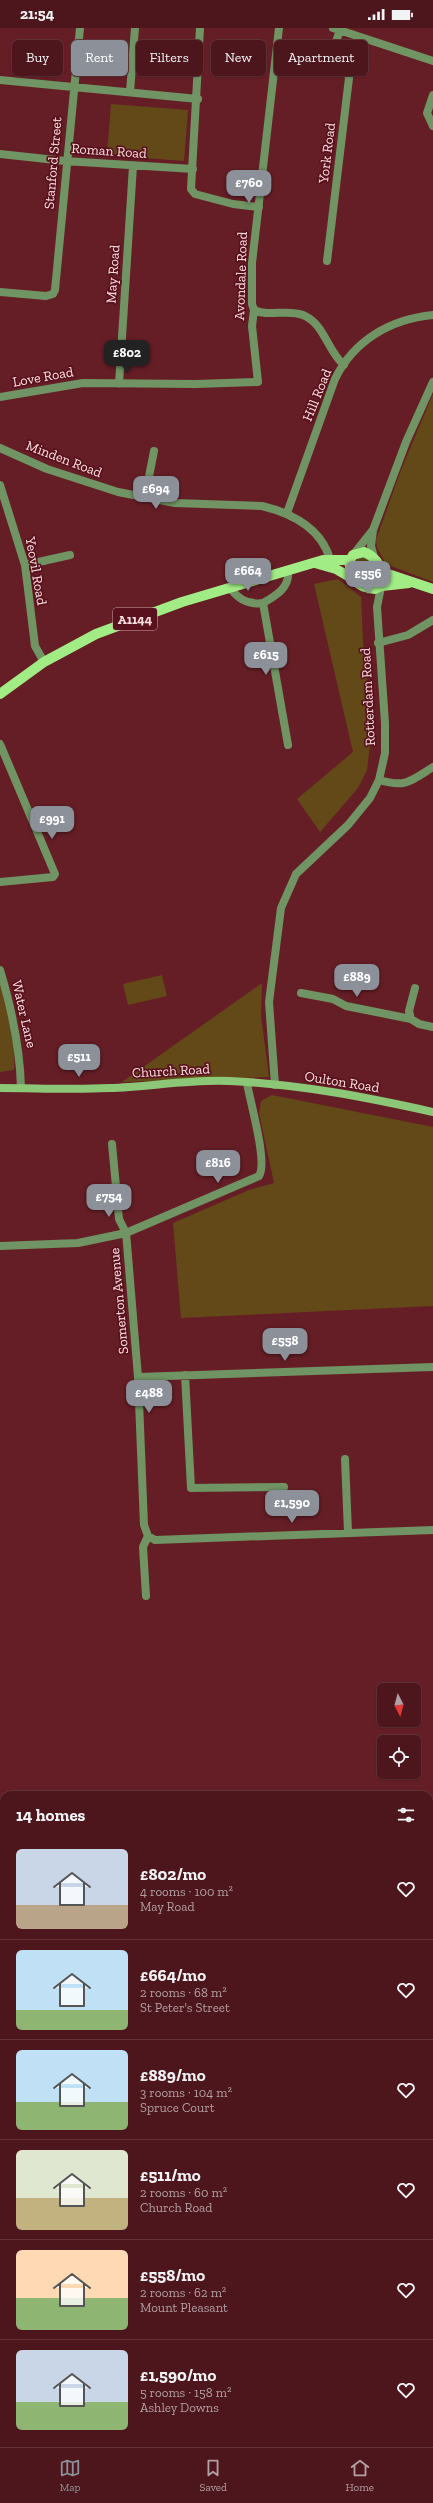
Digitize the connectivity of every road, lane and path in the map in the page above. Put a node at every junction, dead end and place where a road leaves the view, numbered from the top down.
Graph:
1 (80, 28) edge
2 (135, 28) edge
3 (200, 28) edge
4 (279, 28) edge
5 (337, 29) edge
6 (353, 31) edge
7 (335, 40) edge
8 (433, 61) edge
9 (348, 76) edge
10 (0, 80) edge
11 (73, 87) junction
12 (130, 92) junction
13 (433, 95) edge
14 (198, 99) junction
15 (433, 126) edge
16 (0, 154) edge
17 (65, 161) junction
18 (133, 166) junction
19 (193, 169) junction
20 (259, 207) junction
21 (327, 261) dead end
22 (0, 292) edge
23 (254, 310) junction
24 (433, 315) edge
25 (344, 365) junction
26 (258, 382) joint
27 (433, 382) edge
28 (119, 384) junction
29 (0, 397) edge
30 (0, 448) edge
31 (154, 451) dead end
32 (0, 484) edge
33 (145, 497) junction
34 (287, 513) junction
35 (373, 530) junction
36 (323, 542) junction
37 (70, 555) dead end
38 (374, 557) junction
39 (351, 558) junction
40 (330, 559) junction
41 (315, 563) junction
42 (25, 565) junction
43 (288, 571) junction
44 (382, 572) junction
45 (352, 579) junction
46 (411, 582) junction
47 (381, 586) junction
48 (231, 589) junction
49 (366, 589) junction
50 (433, 589) edge
51 (263, 603) junction
52 (377, 606) junction
53 (433, 620) edge
54 (378, 642) junction
55 (44, 662) junction
56 (0, 694) edge
57 (0, 744) edge
58 (288, 745) dead end
59 (433, 767) edge
60 (379, 780) junction
61 (0, 882) edge
62 (0, 970) edge
63 (415, 988) dead end
64 (301, 993) dead end
65 (411, 1019) junction
66 (433, 1028) edge
67 (247, 1083) junction
68 (275, 1085) junction
69 (0, 1088) edge
70 (21, 1088) junction
71 (433, 1112) edge
72 (112, 1144) dead end
73 (126, 1233) junction
74 (0, 1246) edge
75 (433, 1368) edge
76 (185, 1375) junction
77 (138, 1377) junction
78 (345, 1459) dead end
79 (284, 1487) dead end
80 (433, 1530) edge
81 (348, 1532) junction
82 (148, 1536) junction
83 (146, 1596) dead end

1 - 11 street, Stanford Street
2 - 12 street
3 - 14 street
4 - 20 street, Avondale Road
5 - 6 street
5 - 7 street
6 - 8 street
9 - 21 street, York Road
10 - 11 street
11 - 12 street
11 - 17 street, Stanford Street
12 - 14 street
13 - 15 street
14 - 19 street
16 - 17 street, Roman Road
17 - 18 street, Roman Road
17 - 22 street, Stanford Street
18 - 19 street, Roman Road
18 - 28 street, May Road
19 - 20 street
20 - 23 street, Avondale Road
23 - 25 street
23 - 26 street, Avondale Road
24 - 25 street, Hill Road
25 - 34 street, Hill Road
26 - 28 street, Love Road
27 - 35 street
28 - 29 street, Love Road
30 - 33 street, Minden Road
31 - 33 street
32 - 42 street, Yeovil Road
33 - 34 street, Minden Road
34 - 36 street, Minden Road
35 - 38 street
35 - 39 street
36 - 40 street, Minden Road
36 - 41 street
37 - 42 street
38 - 39 main road
38 - 44 main road
39 - 40 main road, A1144
39 - 45 main road
40 - 41 main road, A1144
41 - 43 main road, A1144
41 - 45 main road
42 - 55 street, Yeovil Road
43 - 48 main road, A1144
43 - 51 street
44 - 46 main road
44 - 47 main road
45 - 49 main road
46 - 47 main road
46 - 50 main road
47 - 49 main road
47 - 52 street, Rotterdam Road
48 - 51 street
48 - 55 main road, A1144
49 - 52 street
51 - 58 street
52 - 54 street, Rotterdam Road
53 - 54 street
54 - 60 street, Rotterdam Road
55 - 56 main road, A1144
57 - 61 street
59 - 60 street
60 - 68 street, Rotterdam Road
62 - 70 street, Water Lane
63 - 65 street
64 - 65 street
65 - 66 street
67 - 68 main road, Oulton Road
67 - 70 main road, Church Road
67 - 73 street
68 - 71 main road, Oulton Road
69 - 70 main road, Church Road
72 - 73 street, Somerton Avenue
73 - 74 street
73 - 77 street, Somerton Avenue
75 - 76 street
76 - 77 street
76 - 79 street
77 - 82 street, Somerton Avenue
78 - 81 street
80 - 81 street
81 - 82 street
82 - 83 street, Somerton Avenue

